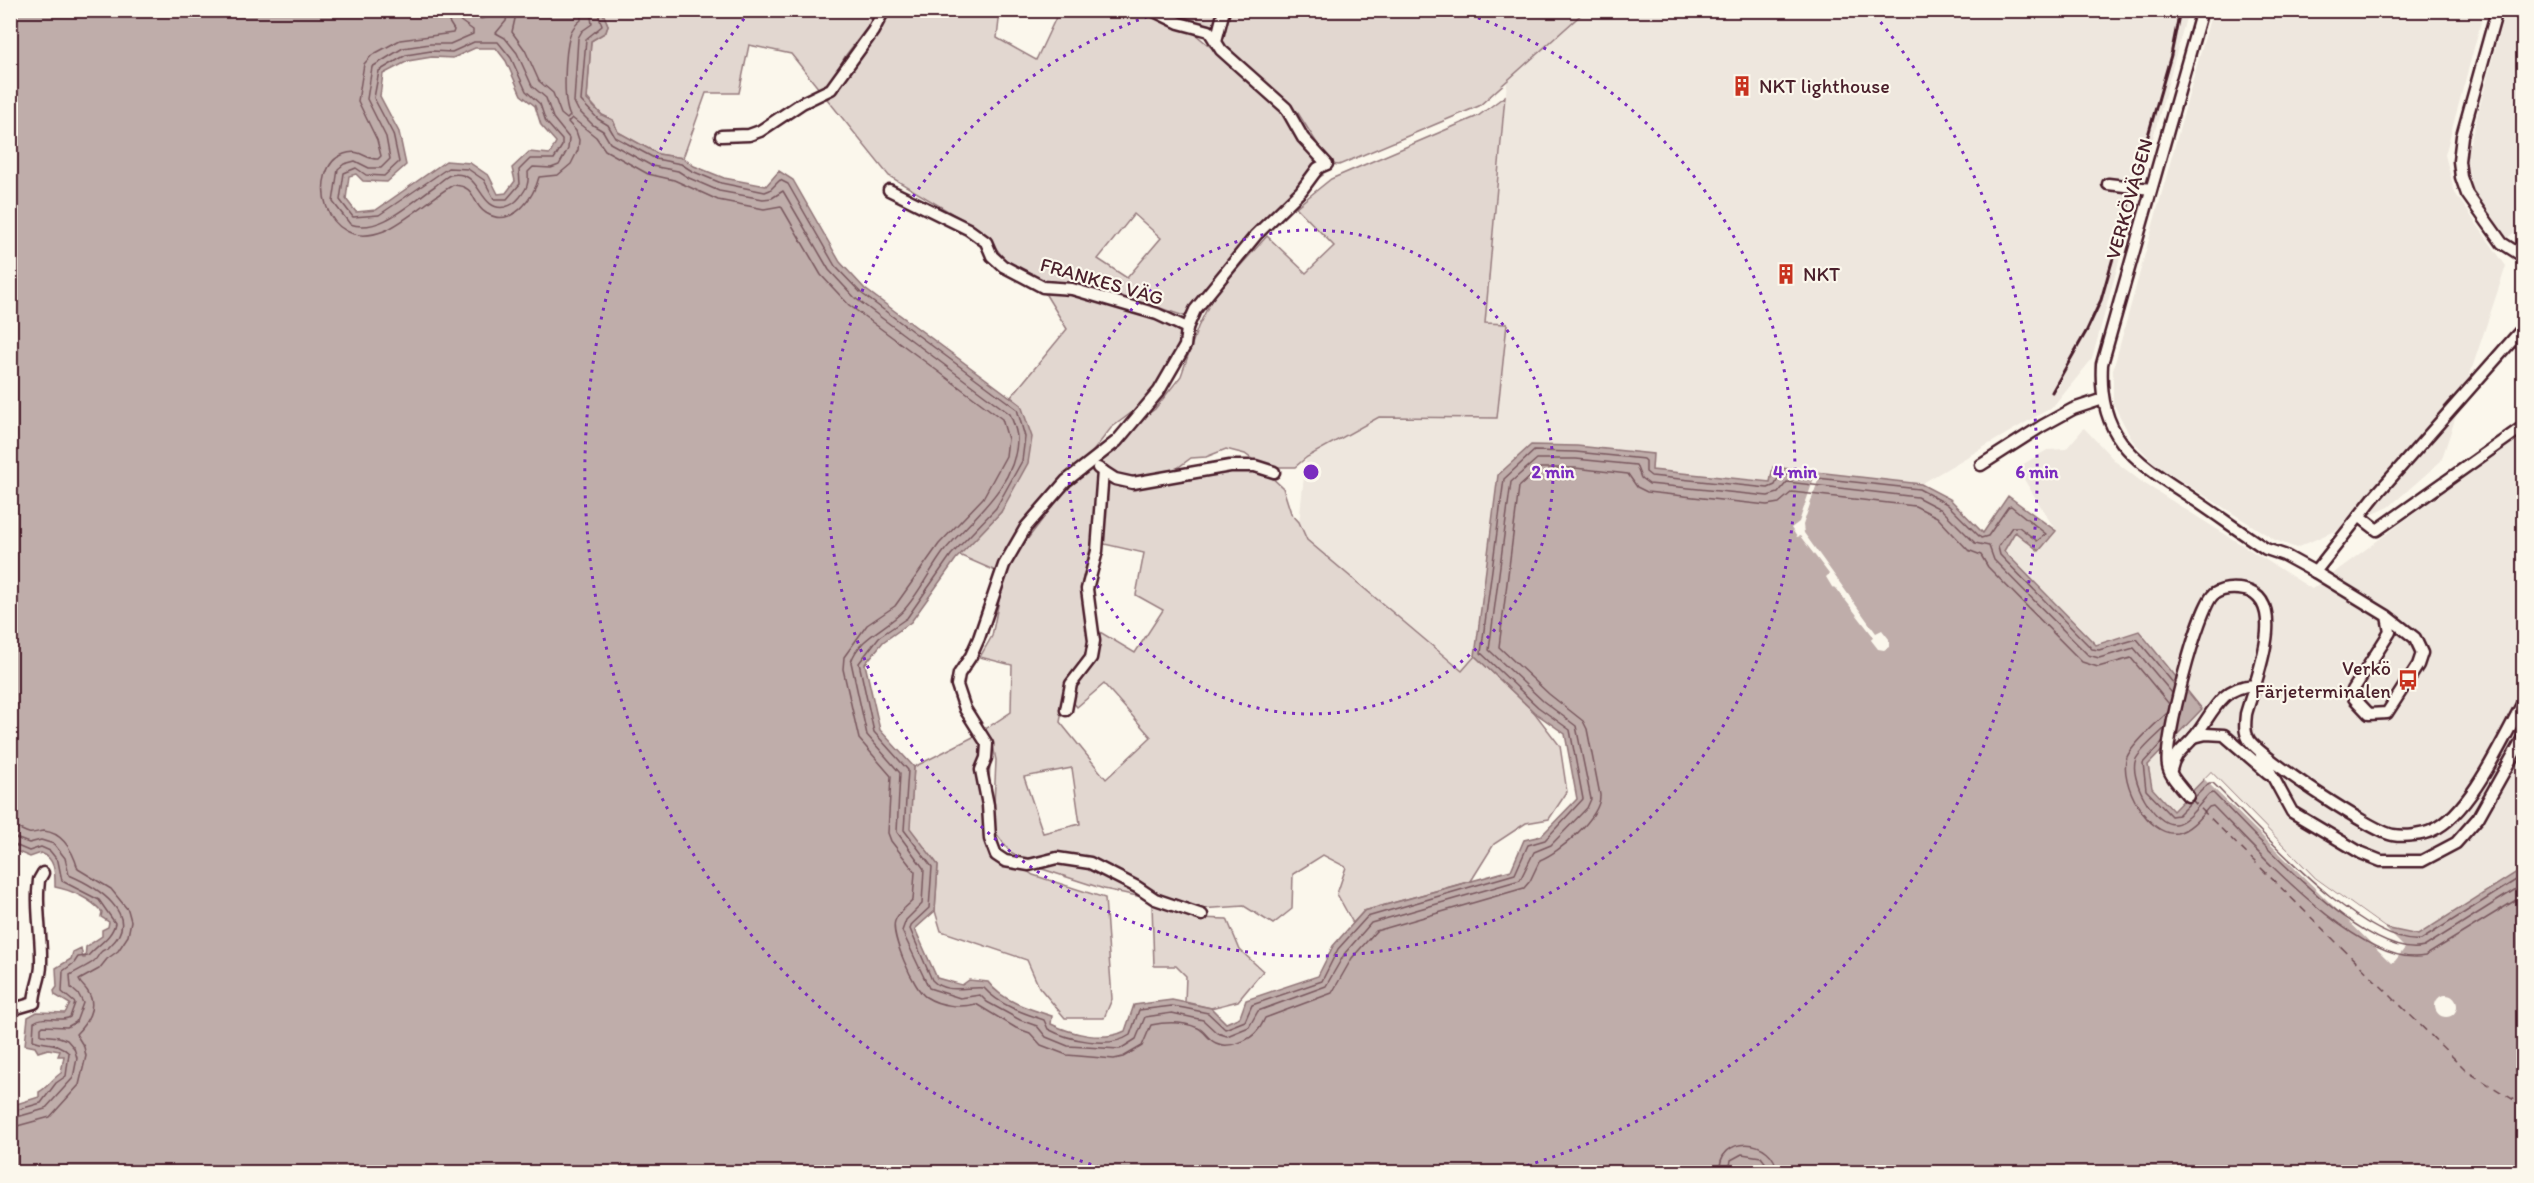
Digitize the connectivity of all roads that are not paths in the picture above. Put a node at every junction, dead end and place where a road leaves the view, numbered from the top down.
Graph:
1 (884, 10) edge
2 (1152, 10) edge
3 (1224, 10) edge
4 (2202, 10) edge
5 (2497, 10) edge
6 (1216, 41) junction
7 (721, 136) dead end
8 (2108, 184) dead end
9 (2151, 189) junction
10 (889, 190) dead end
11 (2523, 257) edge
12 (2523, 327) edge
13 (1187, 328) junction
14 (2103, 399) junction
15 (2523, 426) edge
16 (1090, 463) junction
17 (1981, 465) dead end
18 (1103, 471) junction
19 (1274, 472) dead end
20 (2359, 516) junction
21 (2315, 572) junction
22 (2387, 616) junction
23 (2254, 685) junction
24 (2523, 701) edge
25 (1066, 710) dead end
26 (2523, 736) edge
27 (2194, 738) junction
28 (2260, 752) junction
29 (2170, 772) junction
30 (2274, 778) junction
31 (2188, 796) dead end
32 (43, 873) dead end
33 (1202, 915) dead end
34 (10, 1010) edge

1 - 7 street
2 - 6 street
3 - 6 street
4 - 9 street, VERKÖVÄGEN
5 - 11 street
6 - 13 street
8 - 9 street
9 - 14 street, VERKÖVÄGEN
10 - 13 street, FRANKES VÄG
12 - 20 street
13 - 16 street
14 - 17 street
14 - 21 street, VERKÖVÄGEN
15 - 20 street
16 - 18 street
16 - 33 street
18 - 19 street
18 - 25 street
20 - 21 street
21 - 22 street, VERKÖVÄGEN
22 - 22 street, VERKÖVÄGEN
23 - 27 street
23 - 28 street
23 - 29 street
24 - 28 street
26 - 30 street
27 - 29 street
27 - 30 street
28 - 30 street
29 - 31 street
32 - 34 street

